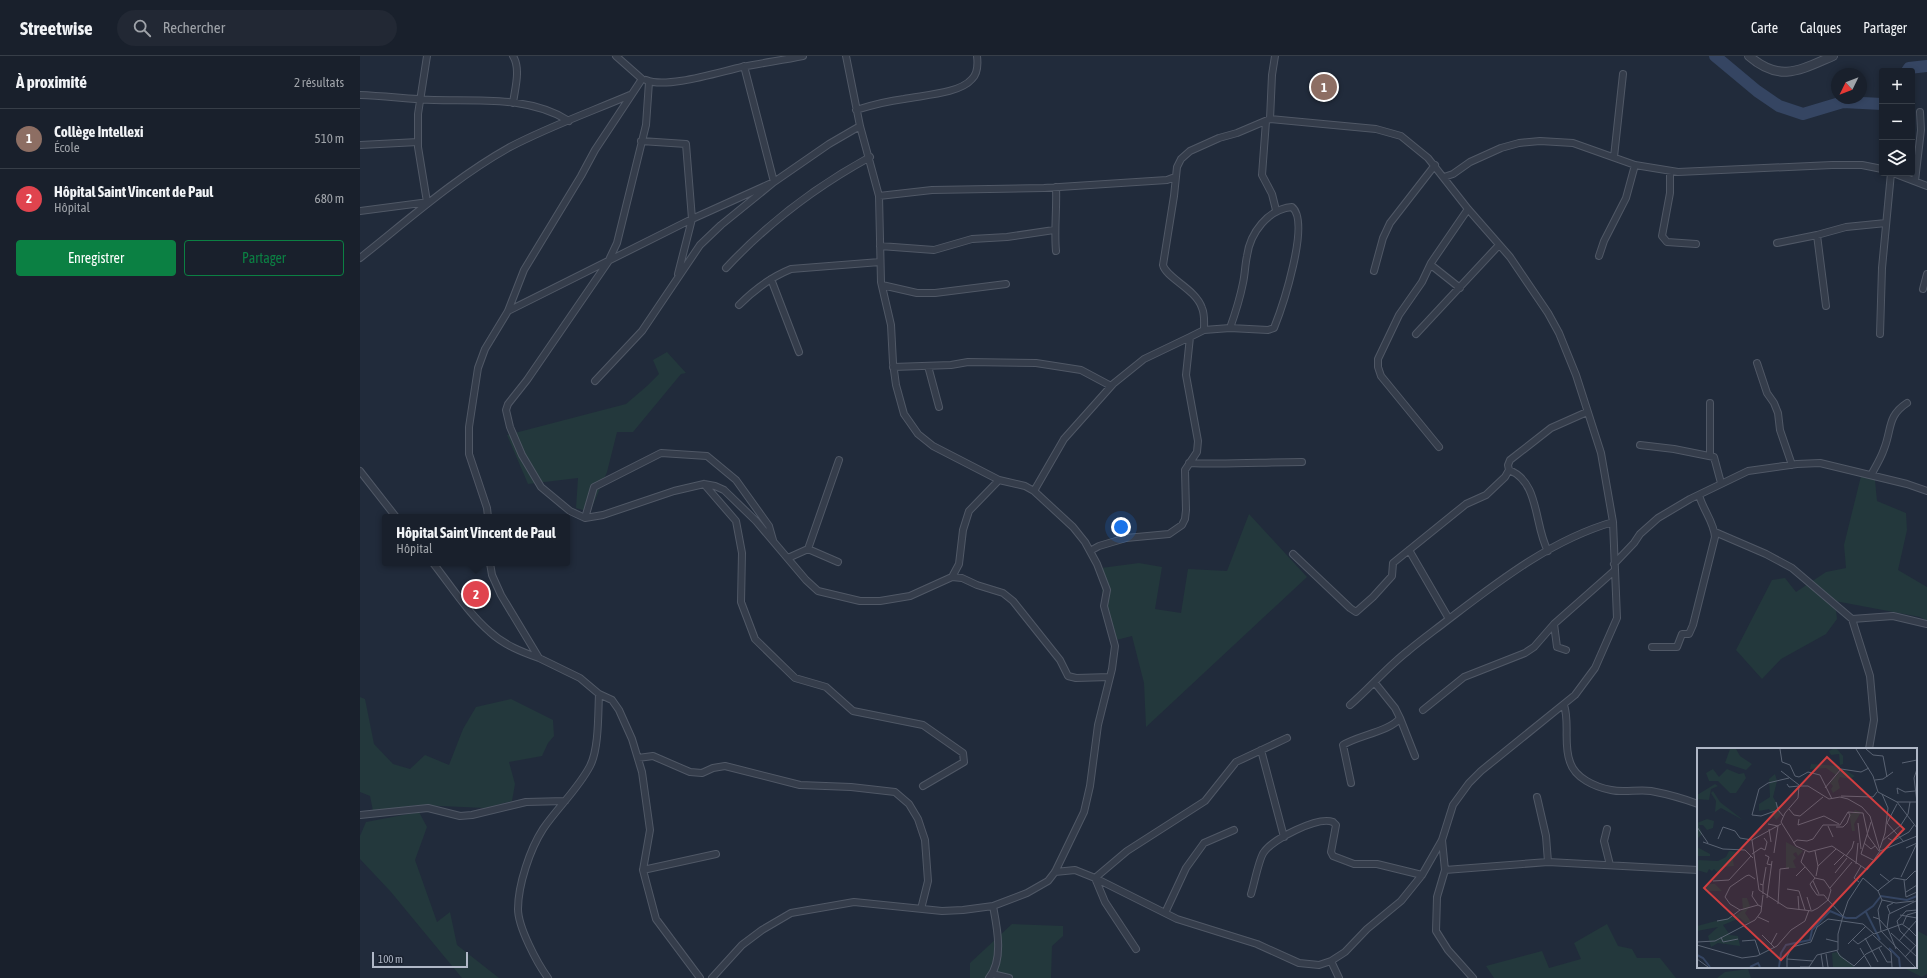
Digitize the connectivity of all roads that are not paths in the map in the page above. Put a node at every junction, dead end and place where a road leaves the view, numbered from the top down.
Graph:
1 (427, 56) edge
2 (513, 56) edge
3 (616, 56) edge
4 (803, 56) edge
5 (846, 56) edge
6 (977, 56) edge
7 (1275, 56) edge
8 (1749, 56) edge
9 (1833, 56) edge
10 (744, 66) junction
11 (1623, 74) dead end
12 (642, 79) junction
13 (649, 82) junction
14 (360, 95) edge
15 (630, 95) junction
16 (420, 99) junction
17 (513, 103) junction
18 (856, 110) junction
19 (1920, 112) dead end
20 (1268, 120) junction
21 (569, 121) junction
22 (860, 126) junction
23 (641, 141) junction
24 (418, 142) junction
25 (360, 145) edge
26 (870, 157) junction
27 (1614, 157) junction
28 (1435, 165) junction
29 (1635, 166) junction
30 (1879, 168) edge
31 (1670, 172) junction
32 (1444, 176) junction
33 (1892, 176) edge
34 (1901, 176) edge
35 (1175, 177) junction
36 (1915, 181) junction
37 (774, 182) junction
38 (1927, 186) edge
39 (1056, 187) junction
40 (879, 196) junction
41 (429, 202) junction
42 (1468, 209) junction
43 (1276, 210) junction
44 (360, 211) edge
45 (692, 219) junction
46 (1886, 223) junction
47 (1054, 230) junction
48 (1817, 235) junction
49 (1777, 243) dead end
50 (1499, 244) junction
51 (1696, 244) dead end
52 (880, 246) junction
53 (1056, 251) dead end
54 (1599, 256) dead end
55 (360, 258) edge
56 (608, 262) junction
57 (880, 262) junction
58 (1431, 265) junction
59 (726, 268) dead end
60 (1374, 270) dead end
61 (1927, 274) edge
62 (771, 278) junction
63 (677, 280) junction
64 (1006, 284) dead end
65 (882, 285) junction
66 (1460, 288) junction
67 (1923, 289) dead end
68 (739, 305) dead end
69 (1826, 306) dead end
70 (508, 311) junction
71 (1230, 328) junction
72 (1204, 330) junction
73 (1416, 334) dead end
74 (1880, 334) dead end
75 (1190, 337) junction
76 (799, 352) dead end
77 (1758, 363) dead end
78 (928, 366) junction
79 (893, 367) junction
80 (595, 381) dead end
81 (1111, 386) junction
82 (1710, 403) dead end
83 (1908, 403) dead end
84 (939, 407) dead end
85 (1587, 412) junction
86 (1640, 445) dead end
87 (1439, 447) dead end
88 (1710, 456) junction
89 (839, 460) dead end
90 (1302, 462) dead end
91 (1189, 463) junction
92 (1792, 465) junction
93 (1509, 470) junction
94 (360, 471) edge
95 (1872, 475) junction
96 (999, 480) junction
97 (1721, 482) junction
98 (704, 484) junction
99 (1034, 491) junction
100 (1927, 492) edge
101 (1700, 495) junction
102 (394, 514) edge
103 (487, 514) edge
104 (585, 518) junction
105 (1613, 522) junction
106 (1715, 532) junction
107 (774, 544) junction
108 (808, 549) junction
109 (1410, 550) junction
110 (1090, 551) junction
111 (1548, 551) junction
112 (1293, 554) dead end
113 (788, 558) junction
114 (838, 562) dead end
115 (1614, 564) junction
116 (435, 566) edge
117 (490, 566) edge
118 (1614, 571) junction
119 (952, 577) junction
120 (1449, 619) junction
121 (1852, 619) junction
122 (1554, 624) junction
123 (1927, 624) edge
124 (1652, 647) dead end
125 (1566, 650) dead end
126 (539, 658) junction
127 (1110, 677) junction
128 (1375, 683) junction
129 (599, 694) junction
130 (1350, 705) dead end
131 (1564, 705) junction
132 (1423, 710) dead end
133 (1400, 718) junction
134 (1287, 738) dead end
135 (1869, 748) edge
136 (1261, 750) junction
137 (1415, 756) dead end
138 (638, 758) junction
139 (1351, 784) dead end
140 (923, 786) dead end
141 (1537, 797) dead end
142 (565, 801) junction
143 (1697, 804) edge
144 (360, 815) edge
145 (1607, 829) dead end
146 (1234, 830) dead end
147 (1284, 837) junction
148 (1442, 840) junction
149 (716, 854) dead end
150 (1548, 862) junction
151 (1610, 865) junction
152 (643, 870) junction
153 (1445, 870) junction
154 (1697, 870) edge
155 (1055, 872) junction
156 (1422, 875) junction
157 (1096, 878) junction
158 (1251, 894) dead end
159 (993, 906) junction
160 (922, 909) junction
161 (1165, 913) junction
162 (1136, 949) dead end
163 (1331, 961) junction
164 (991, 976) edge
165 (548, 978) edge
166 (700, 978) edge
167 (712, 978) edge
168 (1008, 978) edge
169 (1339, 978) edge
170 (1473, 978) edge

1 - 16 street
2 - 17 street
3 - 12 street
4 - 10 street
5 - 18 street
6 - 18 street
7 - 20 street
8 - 9 street
10 - 13 street
10 - 37 street
11 - 27 street
12 - 13 street
12 - 15 street
13 - 23 street
14 - 16 street
15 - 21 street
15 - 70 street
16 - 17 street
16 - 24 street
17 - 21 street
18 - 22 street
19 - 36 street
20 - 28 street
20 - 35 street
20 - 43 street
21 - 41 street
22 - 26 street
22 - 37 street
23 - 45 street
23 - 56 street
24 - 25 street
24 - 41 street
26 - 40 street
26 - 59 street
27 - 29 street
27 - 32 street
28 - 32 street
28 - 60 street
29 - 31 street
29 - 54 street
30 - 31 street
31 - 51 street
32 - 42 street
33 - 46 street
34 - 36 street
35 - 39 street
35 - 72 street
36 - 38 street
37 - 45 street
37 - 63 street
39 - 40 street
39 - 47 street
40 - 52 street
41 - 44 street
41 - 55 street
42 - 50 street
42 - 58 street
43 - 71 street
43 - 71 street
45 - 56 street
45 - 63 street
46 - 48 street
46 - 74 street
47 - 52 street
47 - 53 street
48 - 49 street
48 - 69 street
50 - 66 street
50 - 85 street
52 - 57 street
56 - 70 street
56 - 104 street
57 - 62 street
57 - 65 street
58 - 66 street
58 - 87 street
61 - 67 street
62 - 68 street
62 - 76 street
63 - 80 street
64 - 65 street
65 - 79 street
66 - 73 street
70 - 103 street
71 - 72 street
72 - 75 street
75 - 81 street
75 - 91 street
77 - 92 street
78 - 79 street
78 - 81 street
78 - 84 street
79 - 96 street
81 - 99 street
82 - 88 street
83 - 95 street
85 - 93 street
85 - 105 street
86 - 88 street
88 - 97 street
89 - 108 street
90 - 91 street
91 - 110 street
92 - 95 street
92 - 97 street
93 - 109 street
93 - 111 street
94 - 102 street
95 - 100 street
96 - 99 street
96 - 119 street
97 - 101 street
98 - 104 street
98 - 107 street
98 - 140 street
99 - 110 street
101 - 106 street
101 - 115 street
104 - 107 street
105 - 111 street
105 - 115 street
106 - 121 street
106 - 124 street
107 - 113 street
108 - 113 street
108 - 114 street
109 - 112 street
109 - 120 street
110 - 127 street
111 - 120 street
113 - 119 street
115 - 118 street
116 - 126 street
117 - 126 street
118 - 122 street
118 - 131 street
119 - 127 street
120 - 128 street
121 - 123 street
121 - 135 street
122 - 125 street
122 - 132 street
126 - 129 street
127 - 155 street
128 - 130 street
128 - 133 street
129 - 138 street
129 - 142 street
131 - 143 street
131 - 148 street
133 - 137 street
133 - 139 street
134 - 136 street
136 - 147 street
136 - 157 street
138 - 152 street
138 - 160 street
141 - 150 street
142 - 144 street
142 - 165 street
145 - 151 street
146 - 161 street
147 - 156 street
147 - 158 street
148 - 153 street
148 - 156 street
149 - 152 street
150 - 151 street
150 - 153 street
151 - 154 street
152 - 166 street
153 - 170 street
155 - 157 street
155 - 159 street
156 - 163 street
157 - 161 street
157 - 162 street
159 - 160 street
159 - 164 street
160 - 167 street
161 - 163 street
163 - 169 street
164 - 168 street

